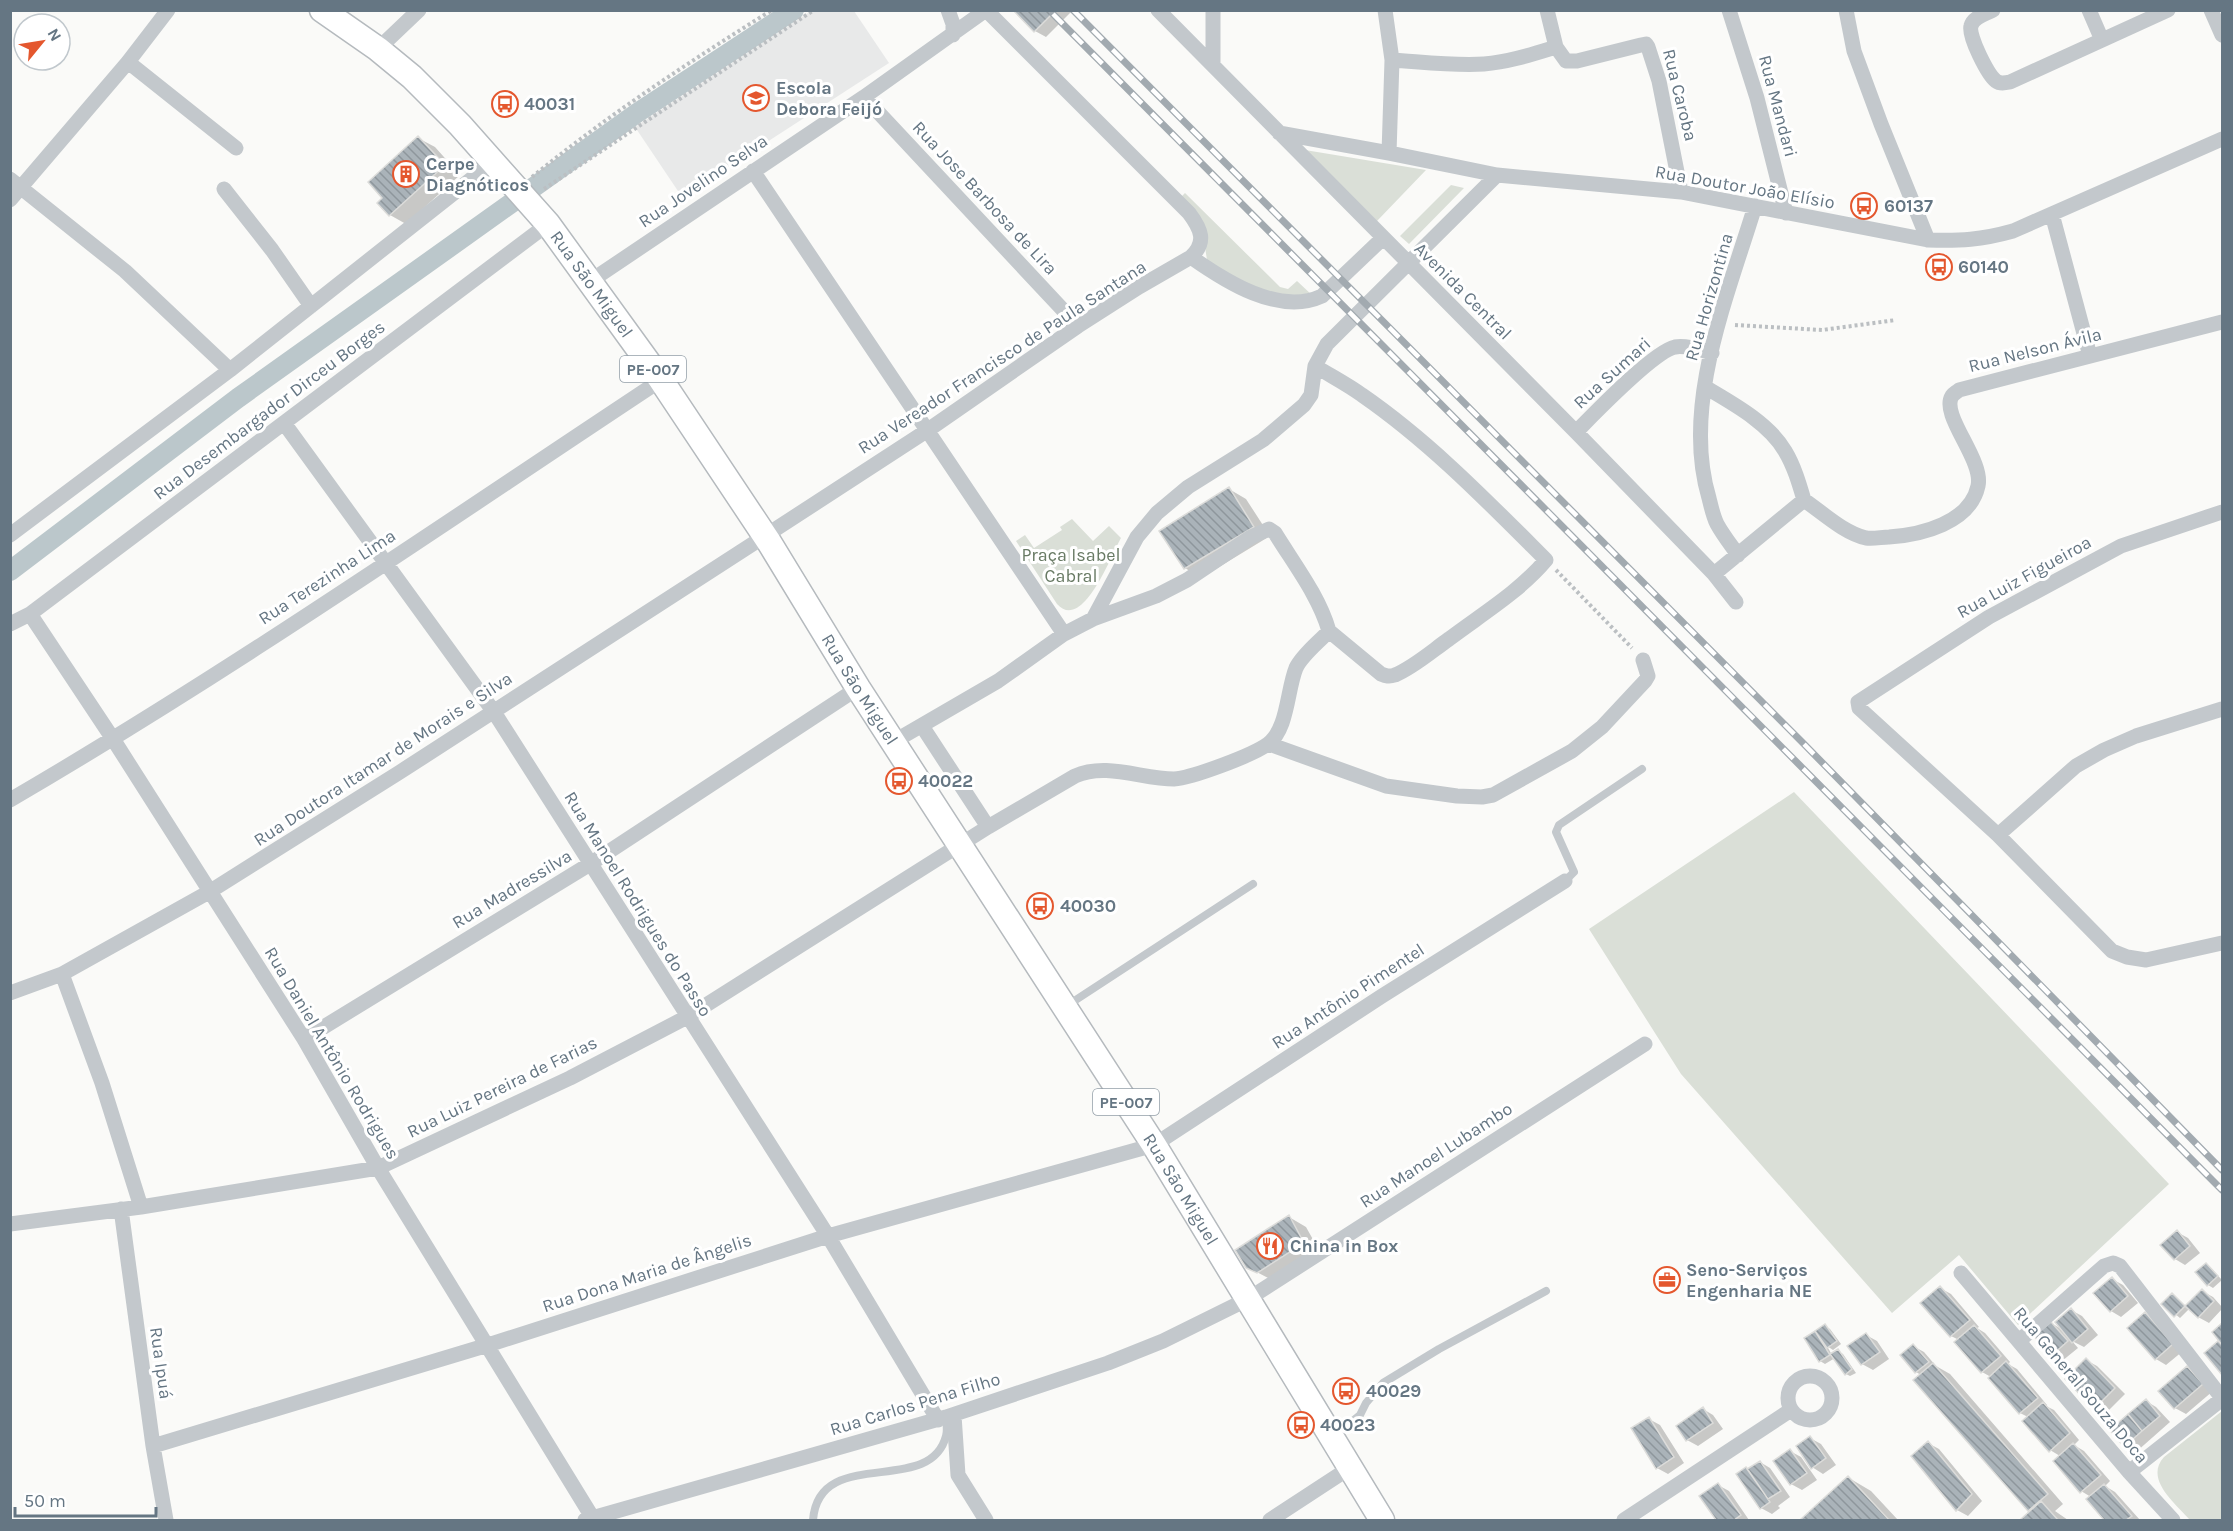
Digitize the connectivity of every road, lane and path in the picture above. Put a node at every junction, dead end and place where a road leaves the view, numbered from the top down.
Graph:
1 (168, 10) edge
2 (322, 10) edge
3 (419, 10) edge
4 (772, 10) edge
5 (814, 10) edge
6 (948, 10) edge
7 (986, 10) edge
8 (1158, 10) edge
9 (1213, 10) edge
10 (1385, 10) edge
11 (1547, 10) edge
12 (1729, 10) edge
13 (1846, 10) edge
14 (1993, 10) edge
15 (2089, 10) edge
16 (2168, 10) edge
17 (2211, 10) edge
18 (2223, 34) edge
19 (952, 35) junction
20 (2102, 40) junction
21 (378, 49) junction
22 (1558, 50) junction
23 (1392, 60) junction
24 (128, 62) junction
25 (1213, 65) junction
26 (864, 97) junction
27 (1279, 134) junction
28 (2223, 139) edge
29 (236, 148) dead end
30 (1389, 153) junction
31 (493, 162) junction
32 (753, 171) junction
33 (1497, 175) junction
34 (16, 183) edge
35 (224, 189) dead end
36 (1681, 192) junction
37 (523, 196) junction
38 (10, 200) edge
39 (1755, 206) junction
40 (1786, 213) junction
41 (2052, 214) junction
42 (548, 224) junction
43 (1383, 238) junction
44 (1928, 240) junction
45 (1191, 257) junction
46 (1408, 264) junction
47 (589, 282) junction
48 (311, 306) junction
49 (1896, 320) dead end
50 (2223, 322) edge
51 (1719, 325) junction
52 (1078, 326) junction
53 (1712, 353) junction
54 (2090, 356) junction
55 (1315, 366) junction
56 (231, 370) junction
57 (661, 380) junction
58 (1705, 387) junction
59 (284, 423) junction
60 (927, 430) junction
61 (1576, 432) junction
62 (1804, 500) junction
63 (2223, 512) edge
64 (10, 535) edge
65 (765, 536) junction
66 (1738, 555) junction
67 (1546, 560) junction
68 (386, 562) junction
69 (1714, 574) junction
70 (1736, 602) dead end
71 (30, 614) junction
72 (1093, 619) junction
73 (10, 624) edge
74 (1329, 631) junction
75 (1064, 634) junction
76 (1643, 660) joint
77 (858, 688) junction
78 (2223, 709) edge
79 (494, 712) junction
80 (922, 726) junction
81 (113, 739) junction
82 (892, 742) junction
83 (1269, 744) junction
84 (1642, 769) dead end
85 (10, 800) edge
86 (988, 827) junction
87 (1998, 836) junction
88 (960, 846) junction
89 (590, 864) junction
90 (1565, 881) joint
91 (1253, 884) dead end
92 (209, 892) junction
93 (2223, 943) edge
94 (62, 974) junction
95 (10, 993) edge
96 (1065, 1008) junction
97 (687, 1017) junction
98 (304, 1039) junction
99 (1645, 1044) dead end
100 (1154, 1145) junction
101 (378, 1168) junction
102 (141, 1207) junction
103 (121, 1209) junction
104 (10, 1224) edge
105 (828, 1236) junction
106 (1961, 1273) dead end
107 (1546, 1291) dead end
108 (1248, 1299) junction
109 (2019, 1341) junction
110 (488, 1345) junction
111 (2223, 1399) edge
112 (1791, 1410) dead end
113 (946, 1417) junction
114 (1333, 1437) junction
115 (153, 1446) junction
116 (1351, 1467) junction
117 (2128, 1472) junction
118 (591, 1520) edge
119 (166, 1521) edge
120 (813, 1521) edge
121 (986, 1521) edge
122 (1270, 1521) edge
123 (1382, 1521) edge
124 (1624, 1521) edge
125 (2173, 1521) edge

1 - 24 street
2 - 21 main road, Rua São Miguel / PE-007
3 - 21 street
4 - 37 path
5 - 37 path
6 - 19 street
7 - 19 street, Rua Jovelino Selva
7 - 45 street, Rua Jovelino Selva
8 - 25 street, Avenida Central
9 - 25 street
10 - 23 street
11 - 22 street
12 - 40 street, Rua Mandari
13 - 44 street
14 - 20 street
15 - 20 street
16 - 20 street
17 - 18 street
19 - 26 street, Rua Jovelino Selva
21 - 31 main road, Rua São Miguel / PE-007
22 - 23 street
22 - 36 street, Rua Caroba
23 - 30 street
24 - 29 street
24 - 34 street
25 - 27 street, Avenida Central
26 - 32 street, Rua Jovelino Selva
26 - 52 street, Rua Jose Barbosa de Lira
27 - 30 street, Rua Doutor João Elísio
27 - 43 street, Avenida Central
28 - 41 street, Rua Doutor João Elísio
30 - 33 street, Rua Doutor João Elísio
31 - 37 main road, Rua São Miguel / PE-007
31 - 48 street
32 - 47 street, Rua Jovelino Selva
32 - 60 street
33 - 36 street, Rua Doutor João Elísio
33 - 46 street
34 - 38 street
34 - 56 street
35 - 48 street
36 - 39 street, Rua Doutor João Elísio
37 - 42 main road, Rua São Miguel / PE-007
39 - 40 street, Rua Doutor João Elísio
39 - 51 street, Rua Horizontina
40 - 44 street, Rua Doutor João Elísio
41 - 44 street, Rua Doutor João Elísio
41 - 54 street
42 - 47 main road, Rua São Miguel / PE-007
42 - 59 street, Rua Desembargador Dirceu Borges
43 - 45 street
43 - 46 street, Avenida Central
45 - 52 street, Rua Vereador Francisco de Paula Santana
46 - 55 street
46 - 61 street, Avenida Central
47 - 57 main road, Rua São Miguel / PE-007
48 - 56 street
49 - 51 path
50 - 54 street, Rua Nelson Ávila
51 - 53 street, Rua Horizontina
52 - 60 street, Rua Vereador Francisco de Paula Santana
53 - 58 street, Rua Horizontina
53 - 61 street, Rua Sumari
54 - 62 street, Rua Nelson Ávila
55 - 67 street
55 - 72 street
56 - 64 street
57 - 65 main road, Rua São Miguel / PE-007
57 - 68 street, Rua Terezinha Lima
58 - 62 street, Rua Horizontina
58 - 66 street
59 - 68 street, Rua Manoel Rodrigues do Passo
59 - 71 street, Rua Desembargador Dirceu Borges
60 - 65 street, Rua Vereador Francisco de Paula Santana
60 - 75 street
61 - 69 street, Avenida Central
62 - 66 street
63 - 87 street, Rua Luiz Figueiroa
65 - 77 main road, Rua São Miguel / PE-007
65 - 79 street, Rua Doutora Itamar de Morais e Silva
66 - 69 street
67 - 74 street
67 - 76 path
68 - 79 street, Rua Manoel Rodrigues do Passo
68 - 81 street, Rua Terezinha Lima
69 - 70 street, Avenida Central
71 - 73 street, Rua Desembargador Dirceu Borges
71 - 81 street, Rua Daniel Antônio Rodrigues
72 - 74 street
72 - 75 street
74 - 83 street
75 - 80 street
76 - 83 street
77 - 82 main road, Rua São Miguel / PE-007
77 - 89 street, Rua Madressilva
78 - 87 street
79 - 89 street, Rua Manoel Rodrigues do Passo
79 - 92 street, Rua Doutora Itamar de Morais e Silva
80 - 82 street
80 - 86 street, Rua São Miguel
81 - 85 street, Rua Terezinha Lima
81 - 92 street, Rua Daniel Antônio Rodrigues
82 - 88 main road, Rua São Miguel / PE-007
83 - 86 street, Rua Luiz Pereira de Farias
84 - 90 lane
86 - 88 street, Rua Luiz Pereira de Farias
87 - 93 street
88 - 96 main road, Rua São Miguel / PE-007
88 - 97 street, Rua Luiz Pereira de Farias
89 - 97 street, Rua Manoel Rodrigues do Passo
89 - 98 street, Rua Madressilva
90 - 100 street, Rua Antônio Pimentel
91 - 96 lane
92 - 94 street, Rua Doutora Itamar de Morais e Silva
92 - 98 street, Rua Daniel Antônio Rodrigues
94 - 95 street, Rua Doutora Itamar de Morais e Silva
94 - 102 street
96 - 100 main road, Rua São Miguel / PE-007
97 - 101 street, Rua Luiz Pereira de Farias
97 - 105 street, Rua Manoel Rodrigues do Passo
98 - 101 street, Rua Daniel Antônio Rodrigues
99 - 108 street, Rua Manoel Lubambo
100 - 105 street, Rua Dona Maria de Ângelis
100 - 108 main road, Rua São Miguel / PE-007
101 - 102 street, Rua Luiz Pereira de Farias
101 - 110 street, Rua Daniel Antônio Rodrigues
102 - 103 street, Rua Luiz Pereira de Farias
103 - 104 street, Rua Luiz Pereira de Farias
103 - 115 street, Rua Ipuá
105 - 110 street, Rua Dona Maria de Ângelis
105 - 113 street, Rua Manoel Rodrigues do Passo
106 - 109 street, Rua General Souza Doca
107 - 114 lane
108 - 113 street, Rua Carlos Pena Filho
108 - 114 main road, Rua São Miguel / PE-007
109 - 111 street
109 - 117 street, Rua General Souza Doca
110 - 115 street, Rua Dona Maria de Ângelis
110 - 118 street, Rua Daniel Antônio Rodrigues
111 - 117 street
112 - 124 street
113 - 118 street, Rua Carlos Pena Filho
113 - 120 lane
113 - 121 street, Rua Manoel Rodrigues do Passo
114 - 116 main road, Rua São Miguel / PE-007
115 - 119 street, Rua Ipuá
116 - 122 street
116 - 123 main road, Rua São Miguel / PE-007
117 - 125 street, Rua General Souza Doca

